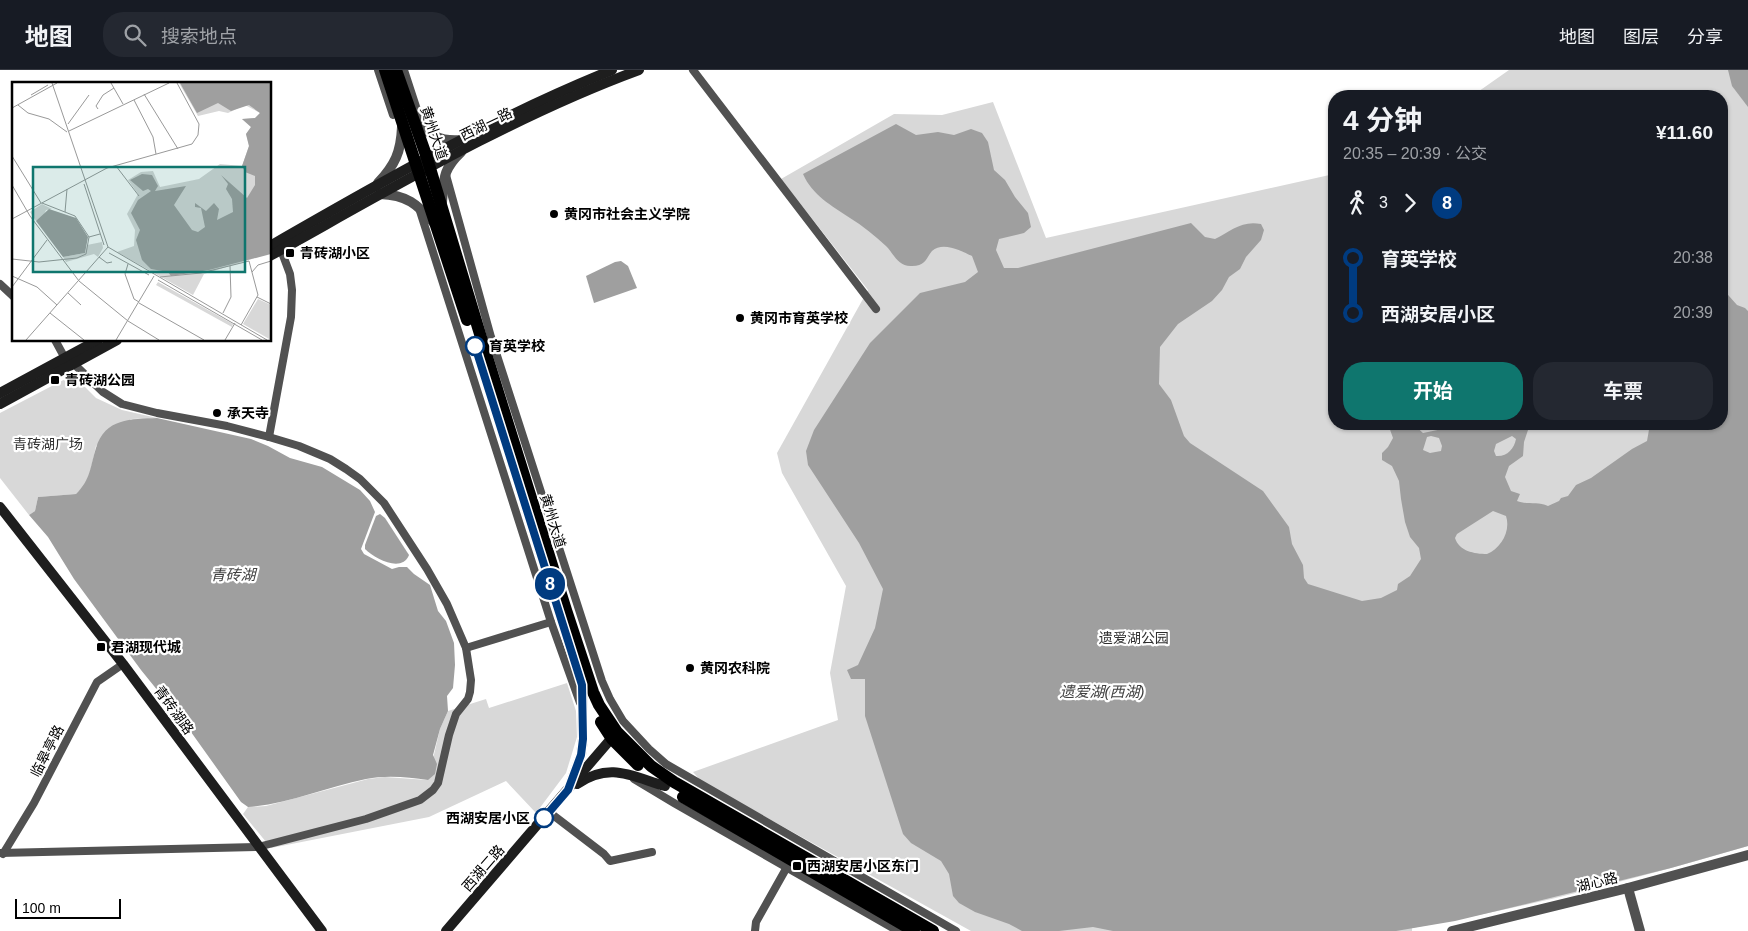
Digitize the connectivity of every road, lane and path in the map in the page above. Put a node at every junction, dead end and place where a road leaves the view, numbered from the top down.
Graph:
1 (378, 70) edge
2 (385, 70) edge
3 (396, 70) edge
4 (404, 70) edge
5 (612, 70) edge
6 (639, 70) edge
7 (694, 70) edge
8 (408, 119) junction
9 (424, 129) junction
10 (402, 138) junction
11 (463, 145) junction
12 (423, 166) junction
13 (446, 175) junction
14 (377, 191) junction
15 (419, 208) junction
16 (442, 208) junction
17 (436, 226) junction
18 (271, 245) edge
19 (281, 250) junction
20 (271, 255) edge
21 (0, 284) edge
22 (12, 295) edge
23 (876, 309) dead end
24 (55, 341) edge
25 (97, 341) edge
26 (115, 341) edge
27 (69, 362) junction
28 (0, 393) edge
29 (0, 404) edge
30 (269, 437) junction
31 (0, 507) edge
32 (551, 622) junction
33 (466, 648) junction
34 (123, 664) junction
35 (582, 685) junction
36 (583, 710) junction
37 (614, 735) junction
38 (628, 775) junction
39 (665, 786) junction
40 (568, 790) junction
41 (550, 812) junction
42 (258, 846) junction
43 (652, 852) dead end
44 (1, 854) edge
45 (1748, 855) edge
46 (787, 867) junction
47 (1628, 888) junction
48 (322, 931) edge
49 (446, 931) edge
50 (755, 931) edge
51 (898, 931) edge
52 (914, 931) edge
53 (933, 931) edge
54 (956, 931) edge
55 (1452, 931) edge
56 (1640, 931) edge

1 - 10 street
2 - 8 main road, 黄州大道
3 - 8 main road, 黄州大道
4 - 9 street
5 - 11 main road, 西湖一路
6 - 11 main road, 西湖一路
7 - 23 street
8 - 9 street
8 - 10 street
8 - 12 main road, 黄州大道
9 - 11 street
10 - 14 street
11 - 12 main road, 西湖一路
11 - 13 street
12 - 14 main road, 西湖一路
12 - 16 main road, 黄州大道
12 - 17 main road, 黄州大道
13 - 16 street
13 - 54 street
14 - 15 street
14 - 18 main road, 西湖一路
14 - 19 main road, 西湖一路
15 - 17 street
15 - 32 street
16 - 37 main road, 黄州大道
17 - 35 main road, 黄州大道
19 - 20 main road, 西湖一路
19 - 30 street
21 - 22 street
24 - 27 street
25 - 27 main road
26 - 27 main road
27 - 28 main road
27 - 29 main road
27 - 30 street
30 - 33 street
31 - 34 main road, 青砖湖路
32 - 33 street
32 - 36 street
33 - 42 street
34 - 42 main road, 青砖湖路
34 - 44 street, 临皋亭路
35 - 36 main road
35 - 37 main road, 黄州大道
36 - 40 main road
37 - 39 main road, 黄州大道
37 - 40 main road, 西湖二路
37 - 53 main road, 黄州大道
38 - 39 main road
38 - 40 main road
38 - 46 street
39 - 52 main road, 黄州大道
40 - 41 main road, 西湖二路
41 - 43 street
41 - 49 main road, 西湖二路
42 - 44 street
42 - 48 main road, 青砖湖路
45 - 47 street, 湖心路
46 - 50 street
46 - 51 street
47 - 55 street, 湖心路
47 - 56 street

